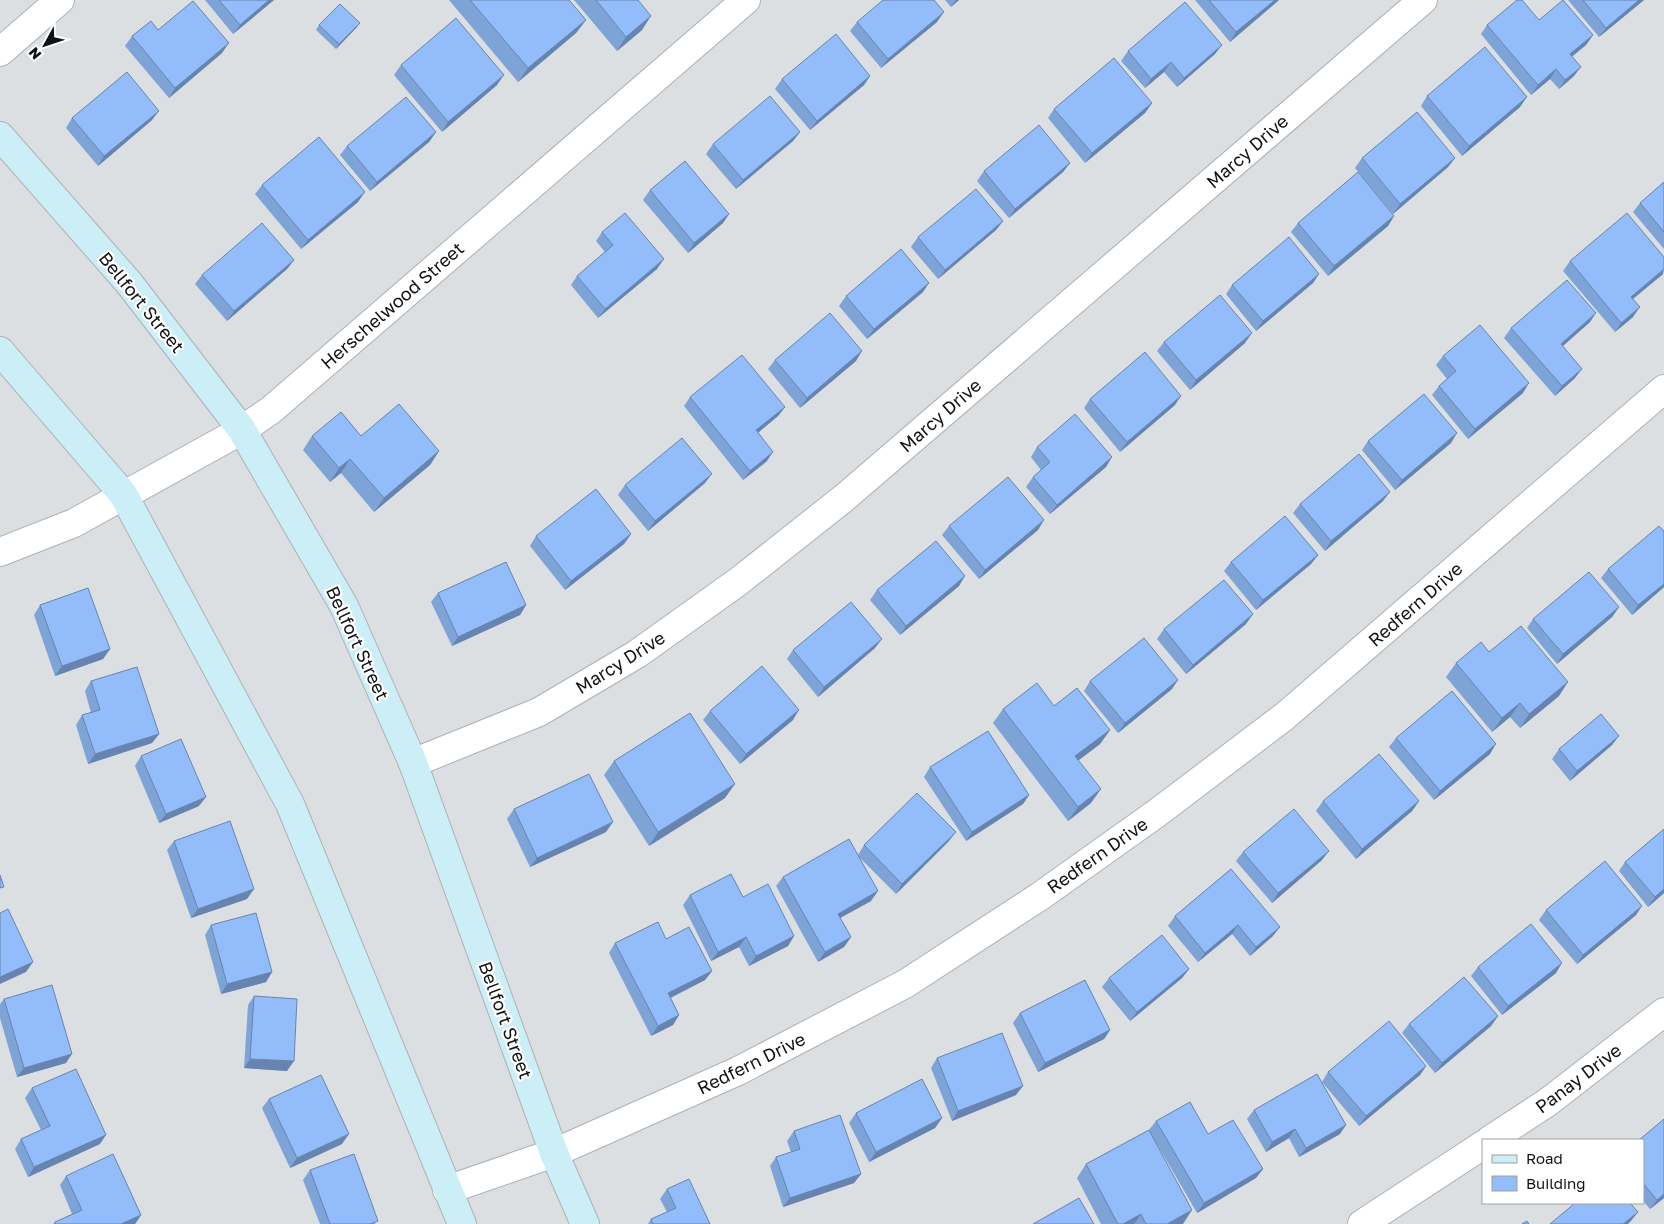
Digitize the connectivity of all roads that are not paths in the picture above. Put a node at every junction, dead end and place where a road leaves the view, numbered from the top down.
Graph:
1 (60, 0) edge
2 (746, 0) edge
3 (1423, 0) edge
4 (0, 52) edge
5 (0, 136) edge
6 (0, 351) edge
7 (1664, 389) edge
8 (242, 430) junction
9 (123, 494) junction
10 (0, 552) edge
11 (413, 763) junction
12 (1664, 1012) edge
13 (1492, 1139) edge
14 (1482, 1146) edge
15 (554, 1153) junction
16 (447, 1190) junction
17 (462, 1224) edge
18 (585, 1224) edge
19 (1362, 1224) edge

1 - 4 street
2 - 8 street, Herschelwood Street
3 - 11 street, Marcy Drive
5 - 8 main road, Bellfort Street
6 - 9 main road
7 - 15 street, Redfern Drive
8 - 9 street, Herschelwood Street
8 - 11 main road, Bellfort Street
9 - 10 street, Herschelwood Street
9 - 16 main road
11 - 15 main road, Bellfort Street
12 - 13 street, Panay Drive
14 - 19 street
15 - 16 street, Redfern Drive
15 - 18 main road, Bellfort Street
16 - 17 main road

